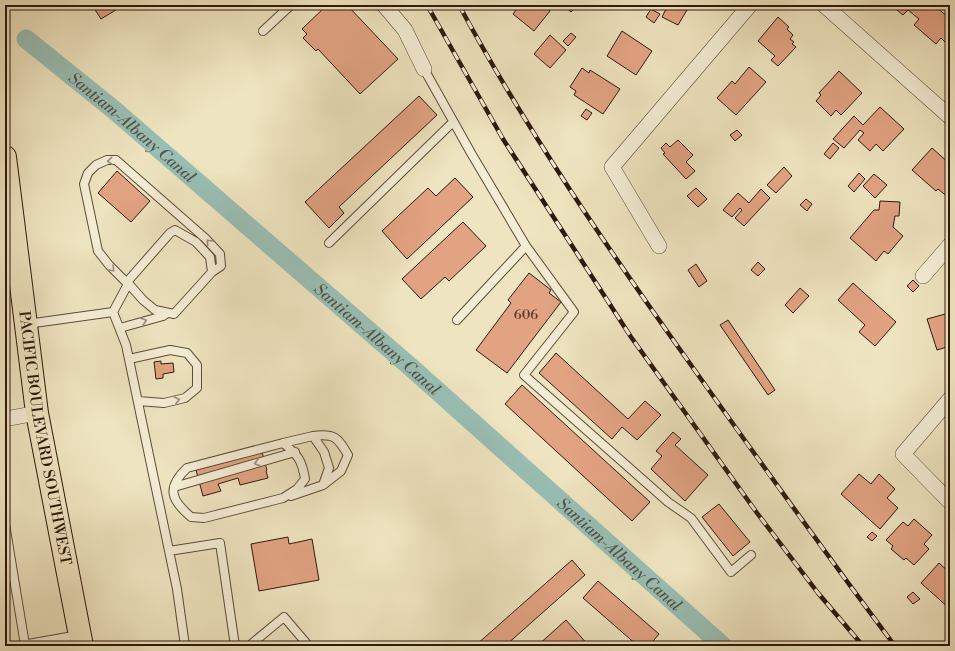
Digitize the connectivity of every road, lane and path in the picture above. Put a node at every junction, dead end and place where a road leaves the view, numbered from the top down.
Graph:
1 (291, 5) edge
2 (384, 5) edge
3 (750, 5) edge
4 (824, 5) edge
5 (263, 32) dead end
6 (424, 69) joint
7 (950, 117) edge
8 (453, 122) junction
9 (5, 157) edge
10 (329, 243) dead end
11 (950, 245) edge
12 (526, 246) junction
13 (659, 246) dead end
14 (212, 272) junction
15 (923, 276) dead end
16 (113, 312) junction
17 (167, 313) junction
18 (457, 320) dead end
19 (26, 324) junction
20 (120, 328) junction
21 (130, 359) junction
22 (950, 400) edge
23 (138, 401) junction
24 (37, 413) junction
25 (5, 419) edge
26 (313, 436) junction
27 (283, 443) junction
28 (295, 452) junction
29 (323, 485) junction
30 (174, 487) junction
31 (283, 498) junction
32 (175, 501) junction
33 (950, 502) edge
34 (160, 506) junction
35 (5, 524) edge
36 (169, 551) junction
37 (752, 555) dead end
38 (81, 640) edge
39 (21, 645) edge
40 (307, 645) edge
41 (185, 646) edge
42 (235, 646) edge
43 (250, 646) edge

1 - 5 lane
2 - 6 street
3 - 13 street
4 - 7 street
6 - 8 lane
8 - 10 lane
8 - 12 lane
9 - 19 main road, PACIFIC BOULEVARD SOUTHWEST
11 - 15 street
12 - 18 lane
12 - 37 lane
14 -> 16 lane
14 - 17 lane
14 - 17 lane
16 - 19 lane
16 - 20 lane
20 -> 17 lane
19 - 24 main road, PACIFIC BOULEVARD SOUTHWEST
20 - 21 lane
21 - 23 lane
23 -> 21 lane
22 - 33 street
23 - 34 lane
24 - 25 street
24 - 38 main road, PACIFIC BOULEVARD SOUTHWEST
26 - 27 lane
26 - 29 lane
26 - 29 lane
27 - 28 lane
27 - 30 lane
28 -> 30 lane
28 - 31 lane
29 - 31 lane
30 - 32 lane
31 - 32 lane
32 - 34 lane
34 - 36 lane
35 - 39 lane
36 - 41 lane
36 - 42 lane
38 - 39 lane
40 - 43 lane

